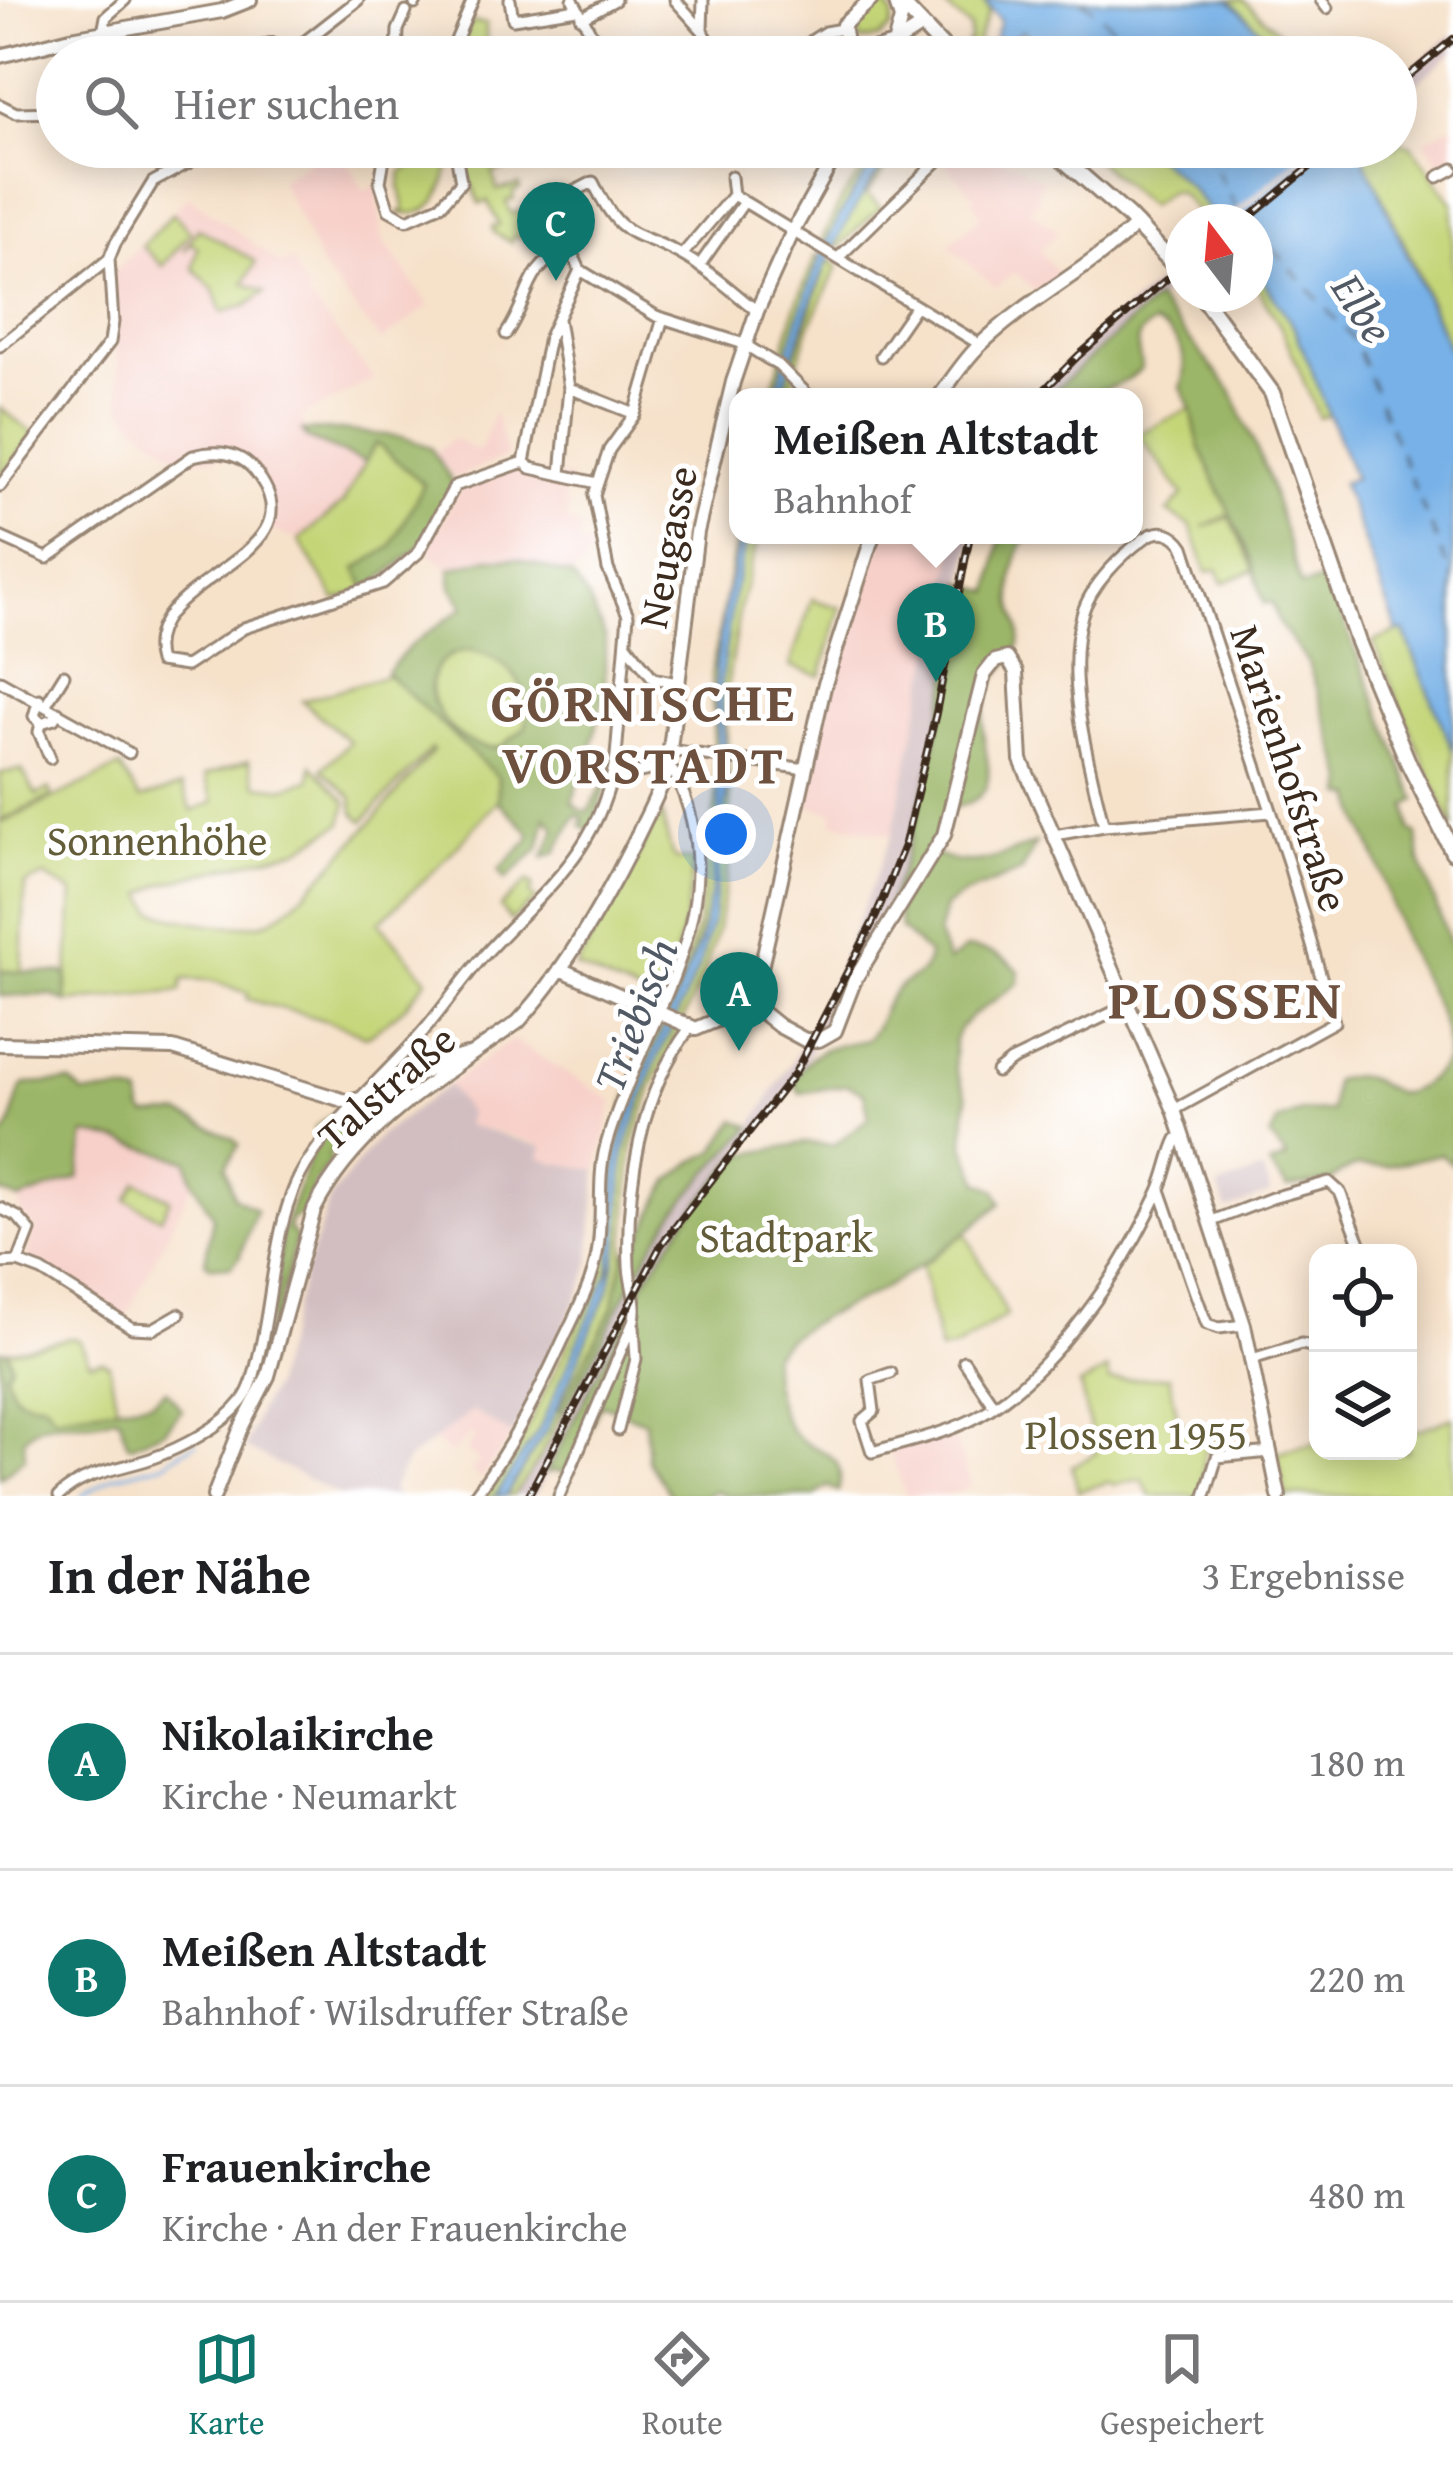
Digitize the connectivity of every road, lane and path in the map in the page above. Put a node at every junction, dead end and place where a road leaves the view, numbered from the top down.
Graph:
1 (125, 0) edge
2 (250, 0) edge
3 (358, 0) edge
4 (473, 0) edge
5 (510, 0) edge
6 (615, 0) edge
7 (675, 0) edge
8 (703, 0) edge
9 (871, 0) edge
10 (896, 0) edge
11 (413, 5) edge
12 (577, 9) edge
13 (922, 26) junction
14 (842, 29) junction
15 (702, 30) junction
16 (103, 32) junction
17 (86, 36) edge
18 (310, 36) edge
19 (398, 36) edge
20 (457, 36) edge
21 (592, 36) edge
22 (706, 36) edge
23 (819, 36) edge
24 (844, 36) edge
25 (896, 36) edge
26 (906, 36) edge
27 (932, 36) edge
28 (36, 48) edge
29 (0, 56) edge
30 (0, 105) edge
31 (36, 113) edge
32 (179, 168) edge
33 (383, 168) edge
34 (460, 168) edge
35 (825, 168) edge
36 (930, 168) edge
37 (1073, 168) edge
38 (1453, 169) edge
39 (730, 177) dead end
40 (1438, 177) dead end
41 (739, 198) junction
42 (1137, 224) junction
43 (793, 231) junction
44 (567, 248) junction
45 (1165, 254) edge
46 (682, 255) junction
47 (835, 256) junction
48 (109, 260) junction
49 (578, 265) junction
50 (699, 266) junction
51 (760, 305) junction
52 (915, 307) junction
53 (1213, 312) edge
54 (663, 318) junction
55 (558, 319) junction
56 (506, 334) dead end
57 (744, 344) junction
58 (981, 345) junction
59 (0, 346) edge
60 (881, 356) dead end
61 (569, 388) junction
62 (733, 388) edge
63 (802, 388) edge
64 (946, 388) edge
65 (729, 404) edge
66 (635, 414) junction
67 (524, 462) junction
68 (561, 475) junction
69 (0, 486) edge
70 (598, 488) junction
71 (0, 537) edge
72 (1143, 540) edge
73 (870, 544) edge
74 (1139, 544) edge
75 (627, 645) junction
76 (64, 675) dead end
77 (0, 681) edge
78 (677, 683) junction
79 (42, 702) junction
80 (58, 712) junction
81 (41, 723) junction
82 (669, 750) junction
83 (129, 753) dead end
84 (50, 758) dead end
85 (668, 766) junction
86 (806, 769) junction
87 (612, 778) junction
88 (1271, 812) junction
89 (1104, 826) junction
90 (1054, 835) junction
91 (1453, 852) edge
92 (560, 970) junction
93 (748, 1002) junction
94 (1128, 1005) junction
95 (662, 1014) junction
96 (686, 1026) junction
97 (0, 1044) edge
98 (471, 1055) junction
99 (429, 1071) junction
100 (997, 1072) dead end
101 (444, 1077) junction
102 (354, 1101) junction
103 (1174, 1110) junction
104 (1184, 1136) junction
105 (1160, 1190) junction
106 (0, 1208) edge
107 (1212, 1221) junction
108 (1360, 1244) edge
109 (18, 1262) junction
110 (0, 1263) edge
111 (179, 1314) dead end
112 (634, 1320) junction
113 (1244, 1325) junction
114 (1309, 1345) edge
115 (1252, 1359) junction
116 (964, 1361) dead end
117 (891, 1373) dead end
118 (994, 1406) junction
119 (215, 1424) junction
120 (618, 1430) dead end
121 (238, 1436) junction
122 (1271, 1452) junction
123 (59, 1496) edge
124 (214, 1496) edge
125 (474, 1496) edge
126 (559, 1496) edge
127 (1205, 1496) edge
128 (1279, 1496) edge

1 - 16 street
2 - 16 main road
3 - 18 street
4 - 20 street
5 - 12 street
6 - 12 street
7 - 15 street
8 - 15 street
9 - 14 main road
10 - 13 main road
10 - 25 main road
11 - 19 street
12 - 21 street
13 - 26 main road
13 - 27 main road
14 - 23 street
14 - 24 main road
15 - 22 street
16 - 17 main road
28 - 29 main road
30 - 31 street
32 - 48 street
33 - 34 street
35 - 43 main road, Neugasse
36 - 47 street
37 - 42 main road
38 - 40 street
39 - 41 street
41 - 43 street
41 - 46 street
41 - 50 street
42 - 45 main road
42 - 58 main road
43 - 47 street
43 - 51 main road, Neugasse
44 - 46 street
44 - 49 street
44 - 56 street
46 - 50 street
47 - 52 street
48 - 59 street
48 - 69 street
49 - 54 street
49 - 55 street
50 - 51 street
51 - 57 main road, Neugasse
52 - 58 street
52 - 60 street
53 - 91 main road
54 - 57 street
54 - 66 street
55 - 61 street
55 - 67 street
57 - 62 main road, Neugasse
57 - 63 street
58 - 64 main road
61 - 66 street
61 - 68 street
65 - 78 main road, Neugasse
66 - 70 street
67 - 68 street
67 - 71 street
68 - 70 street
70 - 75 street
72 - 88 street, Marienhofstraße
73 - 86 main road
74 - 89 street, Marienhofstraße
75 - 78 street
75 - 87 street, Talstraße
76 - 79 street
77 - 79 street
78 - 82 main road, Neugasse
79 - 80 street
79 - 81 street
80 - 81 street
80 - 83 street
81 - 84 street
82 - 85 main road, Neugasse
82 - 86 street
85 - 87 street
85 - 92 main road, Talstraße
85 - 95 street
86 - 93 main road
87 - 102 street, Talstraße
88 - 89 street
88 - 103 street, Marienhofstraße
89 - 90 street
90 - 93 main road
90 - 94 main road
92 - 95 main road
92 - 98 main road, Talstraße
93 - 96 main road
94 - 100 street
94 - 103 main road
95 - 96 main road
95 - 125 street
96 - 112 street
97 - 102 main road
98 - 99 main road
98 - 101 main road, Talstraße
99 - 101 main road
99 - 102 main road
101 - 121 main road, Talstraße
102 - 119 street, Talstraße
103 - 104 main road
104 - 105 street
104 - 107 main road
105 - 113 street
105 - 118 street
106 - 109 street
107 - 108 street
107 - 113 main road
109 - 110 street
109 - 111 street
112 - 120 street
112 - 126 street
113 - 115 main road
114 - 115 street
115 - 122 main road
116 - 118 street
117 - 118 street
119 - 121 street
119 - 123 street
121 - 124 main road, Talstraße
122 - 127 street
122 - 128 main road

